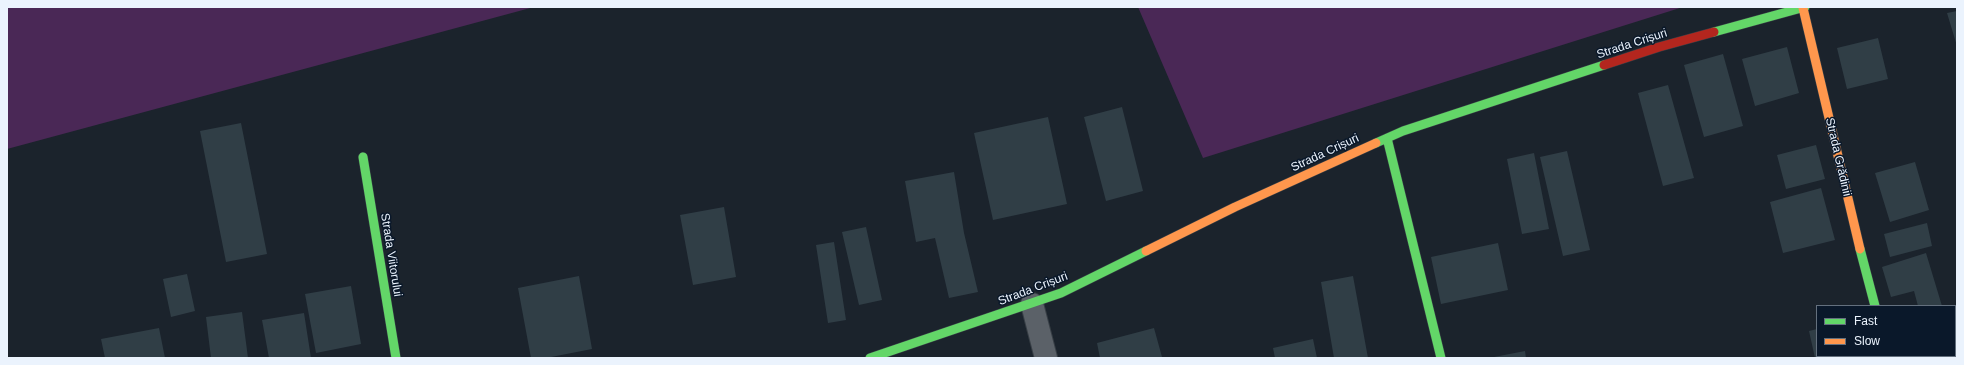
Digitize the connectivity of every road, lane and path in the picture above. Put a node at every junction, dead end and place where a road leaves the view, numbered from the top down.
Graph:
1 (1804, 7) edge
2 (1387, 138) junction
3 (363, 156) dead end
4 (1032, 304) junction
5 (1875, 305) edge
6 (396, 358) edge
7 (870, 358) edge
8 (1046, 358) edge
9 (1441, 358) edge

1 - 2 street, Strada Crișuri
1 - 5 street, Strada Grădinii
2 - 4 street, Strada Crișuri
2 - 9 street
3 - 6 street, Strada Viitorului
4 - 7 street, Strada Crișuri
4 - 8 street

